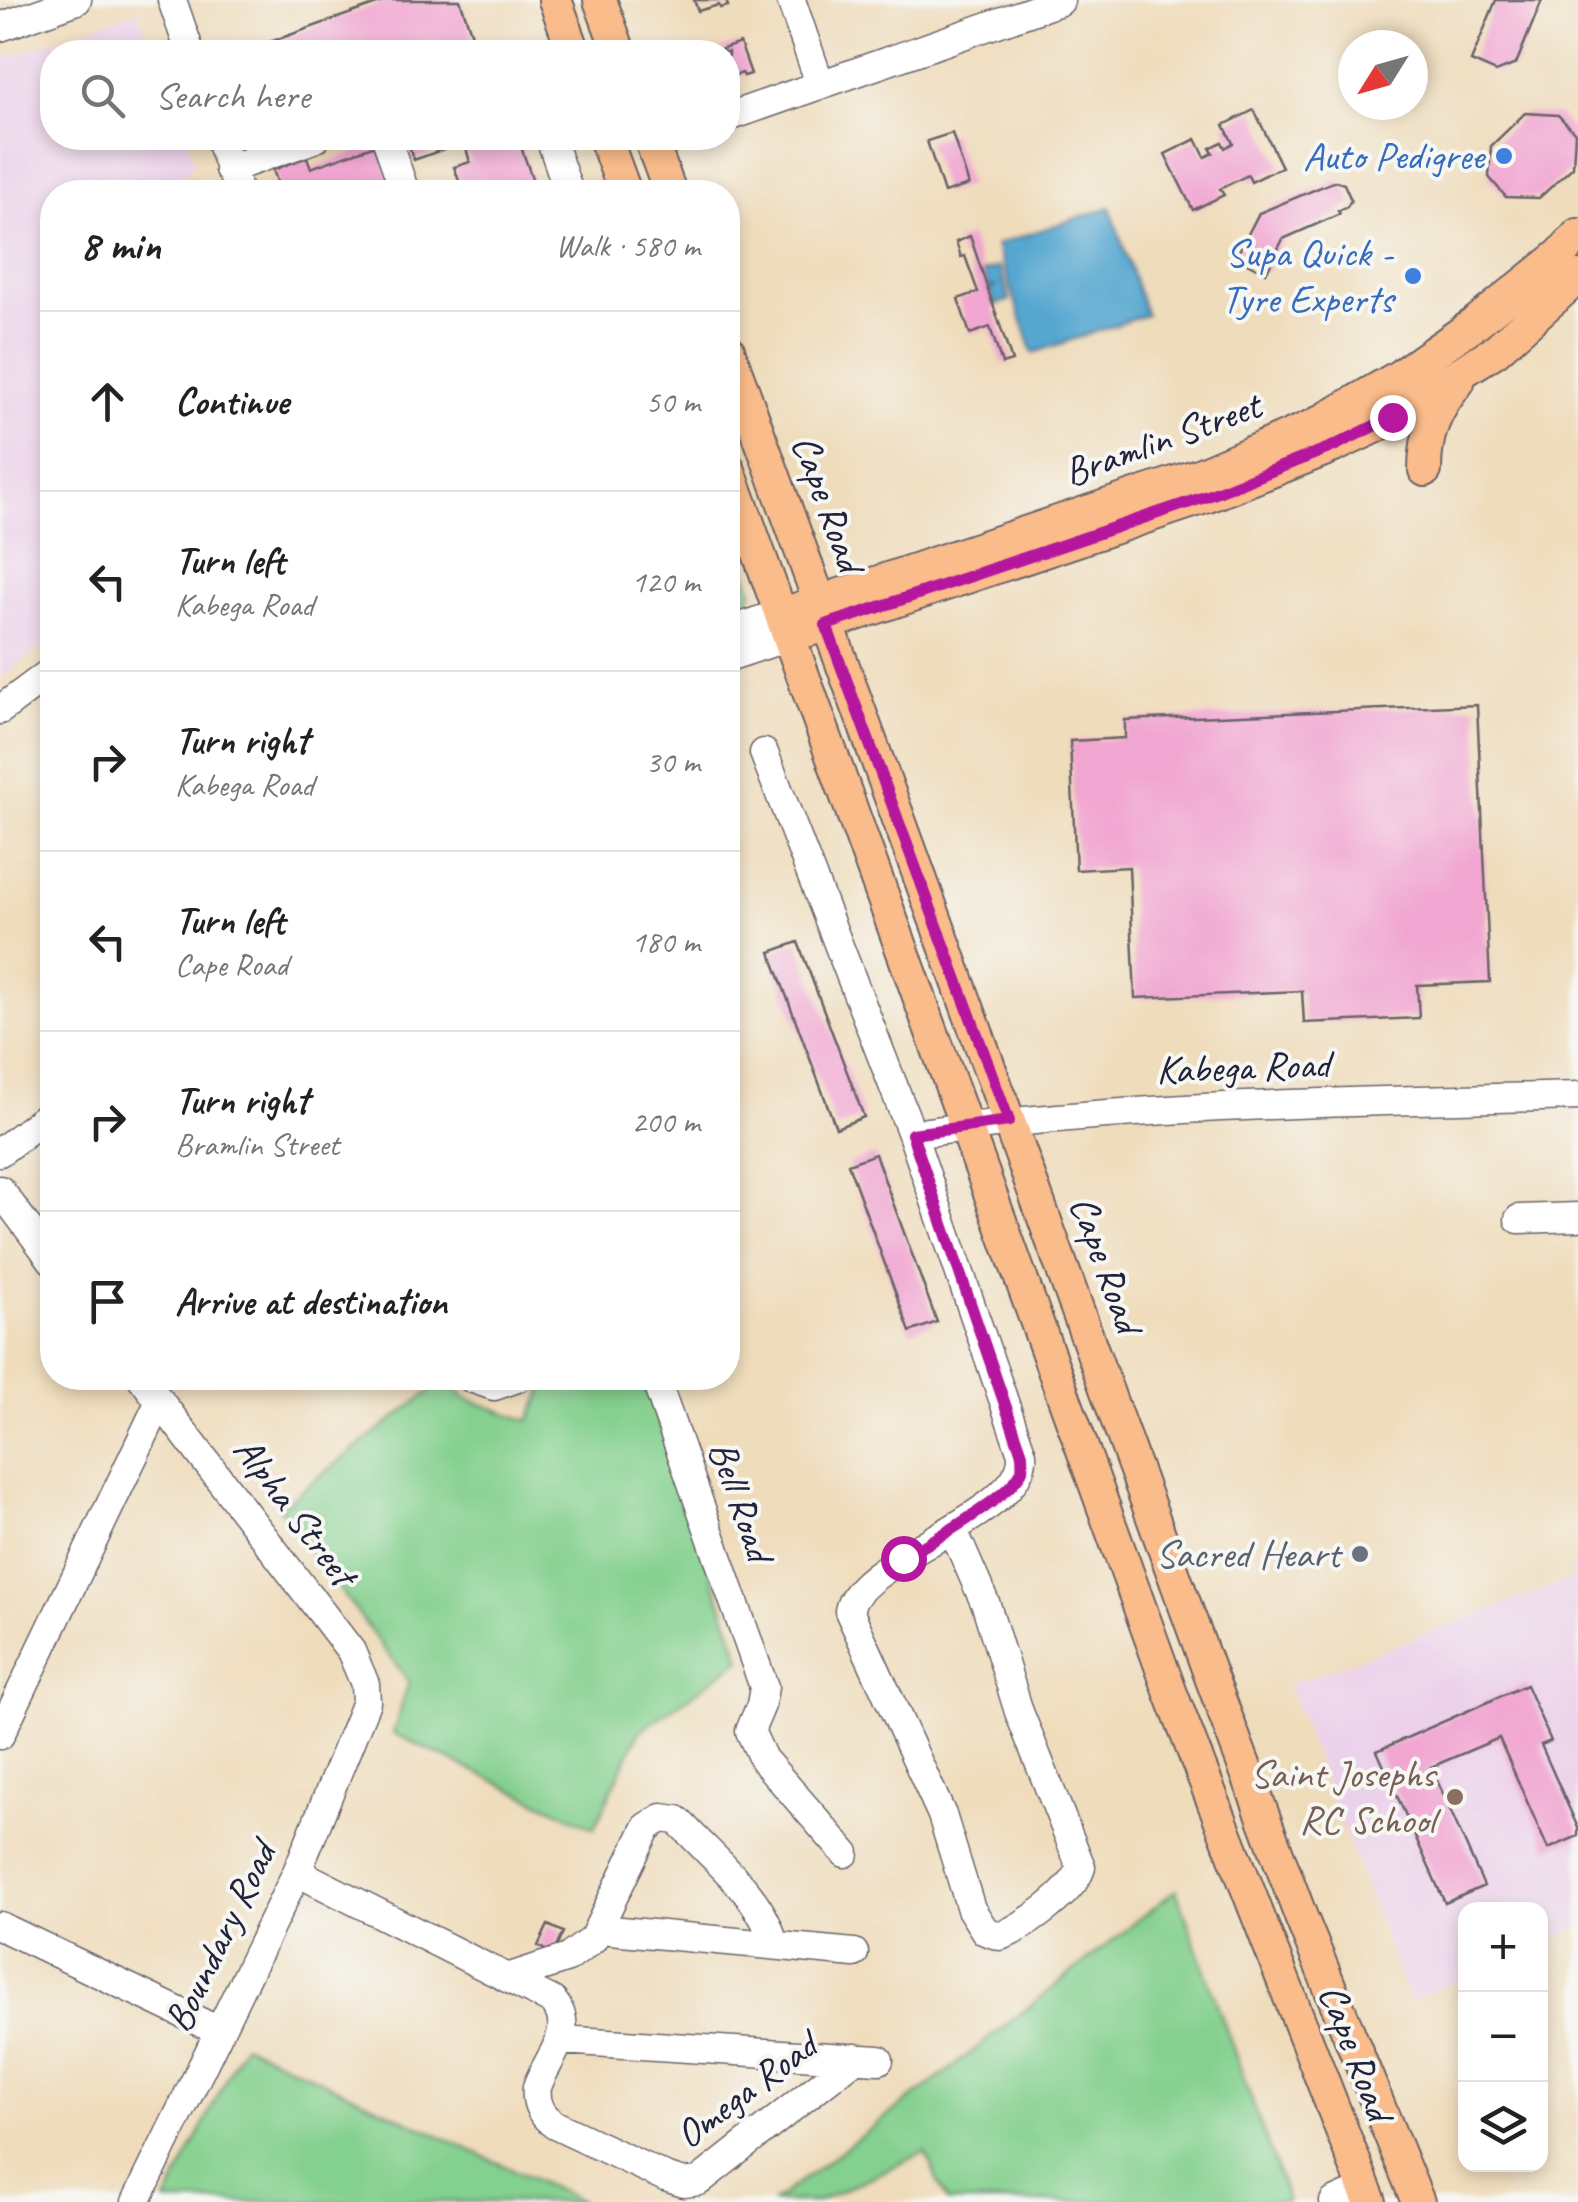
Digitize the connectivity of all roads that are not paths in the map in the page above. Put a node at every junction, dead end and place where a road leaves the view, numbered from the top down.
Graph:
1 (76, 0) edge
2 (172, 0) edge
3 (556, 0) edge
4 (600, 0) edge
5 (791, 0) edge
6 (1060, 1) edge
7 (0, 27) edge
8 (186, 40) edge
9 (570, 40) edge
10 (615, 40) edge
11 (820, 84) junction
12 (740, 113) edge
13 (223, 150) edge
14 (293, 150) edge
15 (390, 150) edge
16 (554, 150) edge
17 (609, 150) edge
18 (660, 150) edge
19 (234, 180) edge
20 (401, 180) edge
21 (565, 180) edge
22 (620, 180) edge
23 (667, 180) edge
24 (1578, 235) edge
25 (1578, 277) edge
26 (1470, 367) junction
27 (740, 383) edge
28 (1425, 470) dead end
29 (740, 502) edge
30 (823, 614) junction
31 (783, 626) junction
32 (740, 630) edge
33 (740, 650) edge
34 (40, 679) edge
35 (0, 710) edge
36 (764, 753) dead end
37 (1578, 1096) edge
38 (40, 1121) edge
39 (1009, 1121) junction
40 (965, 1126) junction
41 (912, 1134) junction
42 (0, 1152) edge
43 (0, 1190) edge
44 (1578, 1217) edge
45 (1519, 1218) dead end
46 (40, 1244) edge
47 (152, 1390) edge
48 (659, 1390) edge
49 (160, 1400) junction
50 (953, 1530) junction
51 (366, 1702) joint
52 (0, 1735) edge
53 (845, 1853) dead end
54 (298, 1872) junction
55 (0, 1926) edge
56 (600, 1929) junction
57 (774, 1945) junction
58 (854, 1953) dead end
59 (507, 1978) junction
60 (219, 2031) junction
61 (561, 2040) junction
62 (1356, 2198) edge
63 (136, 2202) edge
64 (1418, 2202) edge

1 - 7 street
2 - 8 street
3 - 9 main road
4 - 10 main road
5 - 11 street
6 - 11 street
11 - 12 street
13 - 19 street
14 - 19 street
15 - 20 street
16 - 21 street
17 - 22 main road
18 - 23 main road
24 - 30 main road, Bramlin Street
25 - 26 main road, Bramlin Street
26 - 28 main road
26 - 30 main road, Bramlin Street
27 - 30 main road, Cape Road
29 - 31 main road, Cape Road
30 - 31 main road, Bramlin Street
30 - 39 main road, Cape Road
31 - 32 street, Bramlin Street
31 - 33 street, Bramlin Street
31 - 40 main road, Cape Road
34 - 35 street
36 - 41 street
37 - 39 street, Kabega Road
38 - 42 street
39 - 40 street, Kabega Road
39 - 64 main road, Cape Road
40 - 41 street, Kabega Road
40 - 62 main road, Cape Road
41 - 50 street
43 - 46 street
44 - 45 street
47 - 49 street, Alpha Street
48 - 53 street, Bell Road
49 - 51 street, Alpha Street
49 - 52 street
50 - 50 street
51 - 54 street, Boundary Road
54 - 59 street
54 - 60 street, Boundary Road
55 - 60 street
56 - 57 street
56 - 57 street
56 - 59 street
57 - 58 street
59 - 61 street
60 - 63 street, Boundary Road
61 - 61 street, Omega Road

